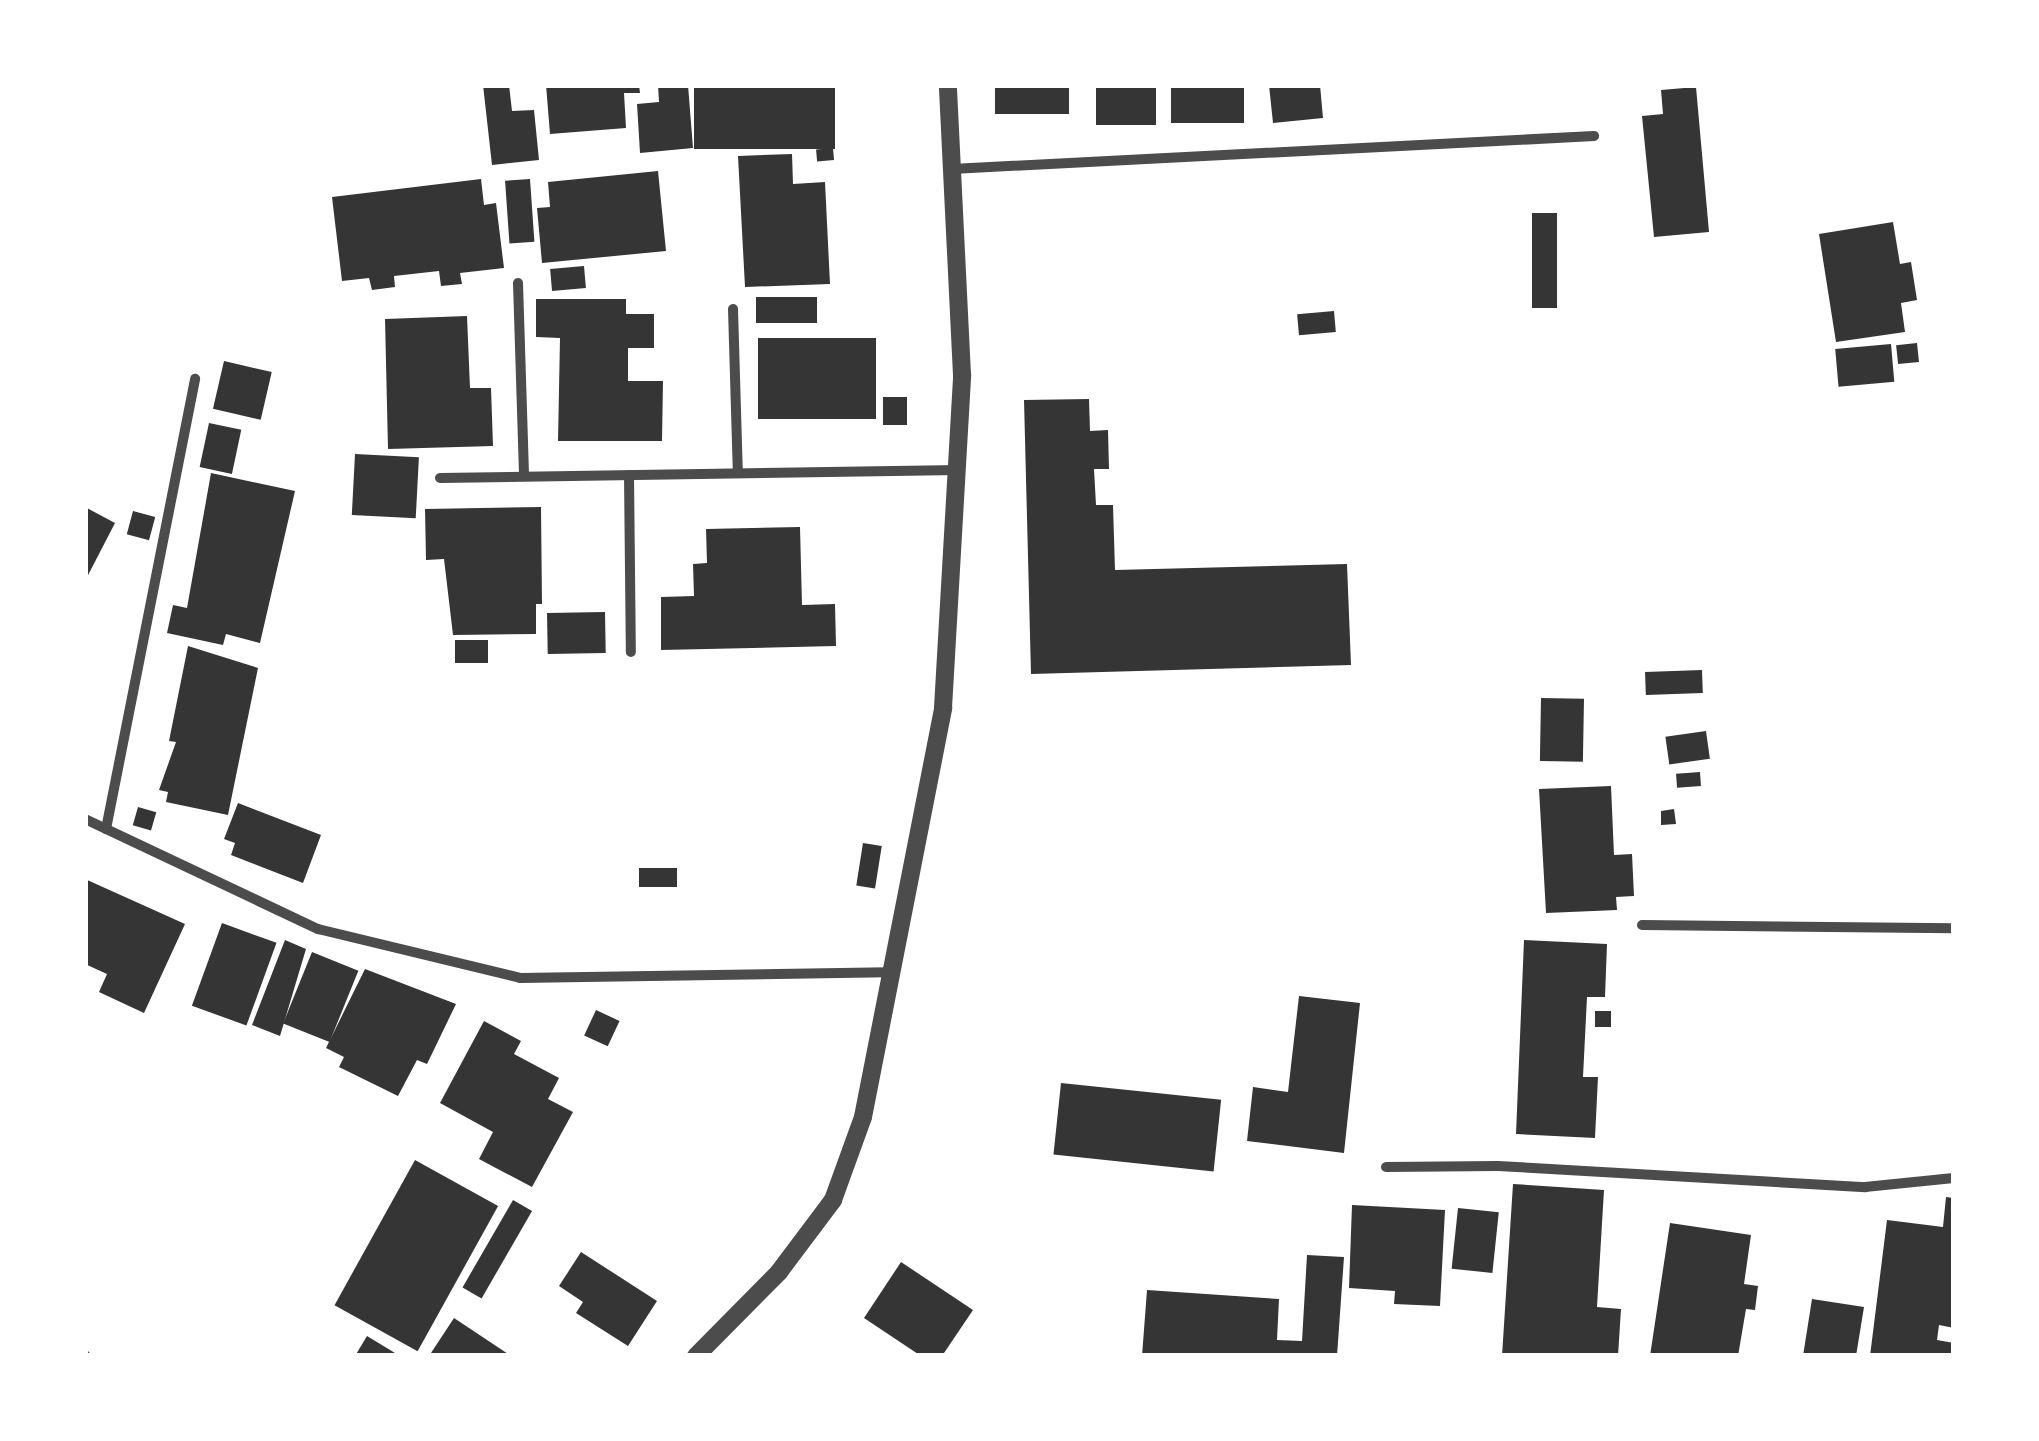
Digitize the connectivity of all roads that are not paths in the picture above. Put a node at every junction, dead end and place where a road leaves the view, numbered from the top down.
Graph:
1 (948, 85) edge
2 (1594, 136) dead end
3 (952, 169) junction
4 (518, 283) dead end
5 (733, 310) dead end
6 (195, 379) dead end
7 (959, 470) junction
8 (738, 473) junction
9 (629, 475) junction
10 (524, 476) junction
11 (440, 478) dead end
12 (632, 652) dead end
13 (85, 819) edge
14 (106, 828) junction
15 (1642, 924) dead end
16 (1954, 928) edge
17 (887, 972) junction
18 (1386, 1166) dead end
19 (1954, 1178) edge
20 (696, 1356) edge

1 - 3 street
2 - 3 street
3 - 7 street
4 - 10 street
5 - 8 street
6 - 14 street
7 - 8 street
7 - 17 street
8 - 9 street
9 - 10 street
9 - 12 street
10 - 11 street
13 - 14 street
14 - 17 street
15 - 16 street
17 - 20 street
18 - 19 street

